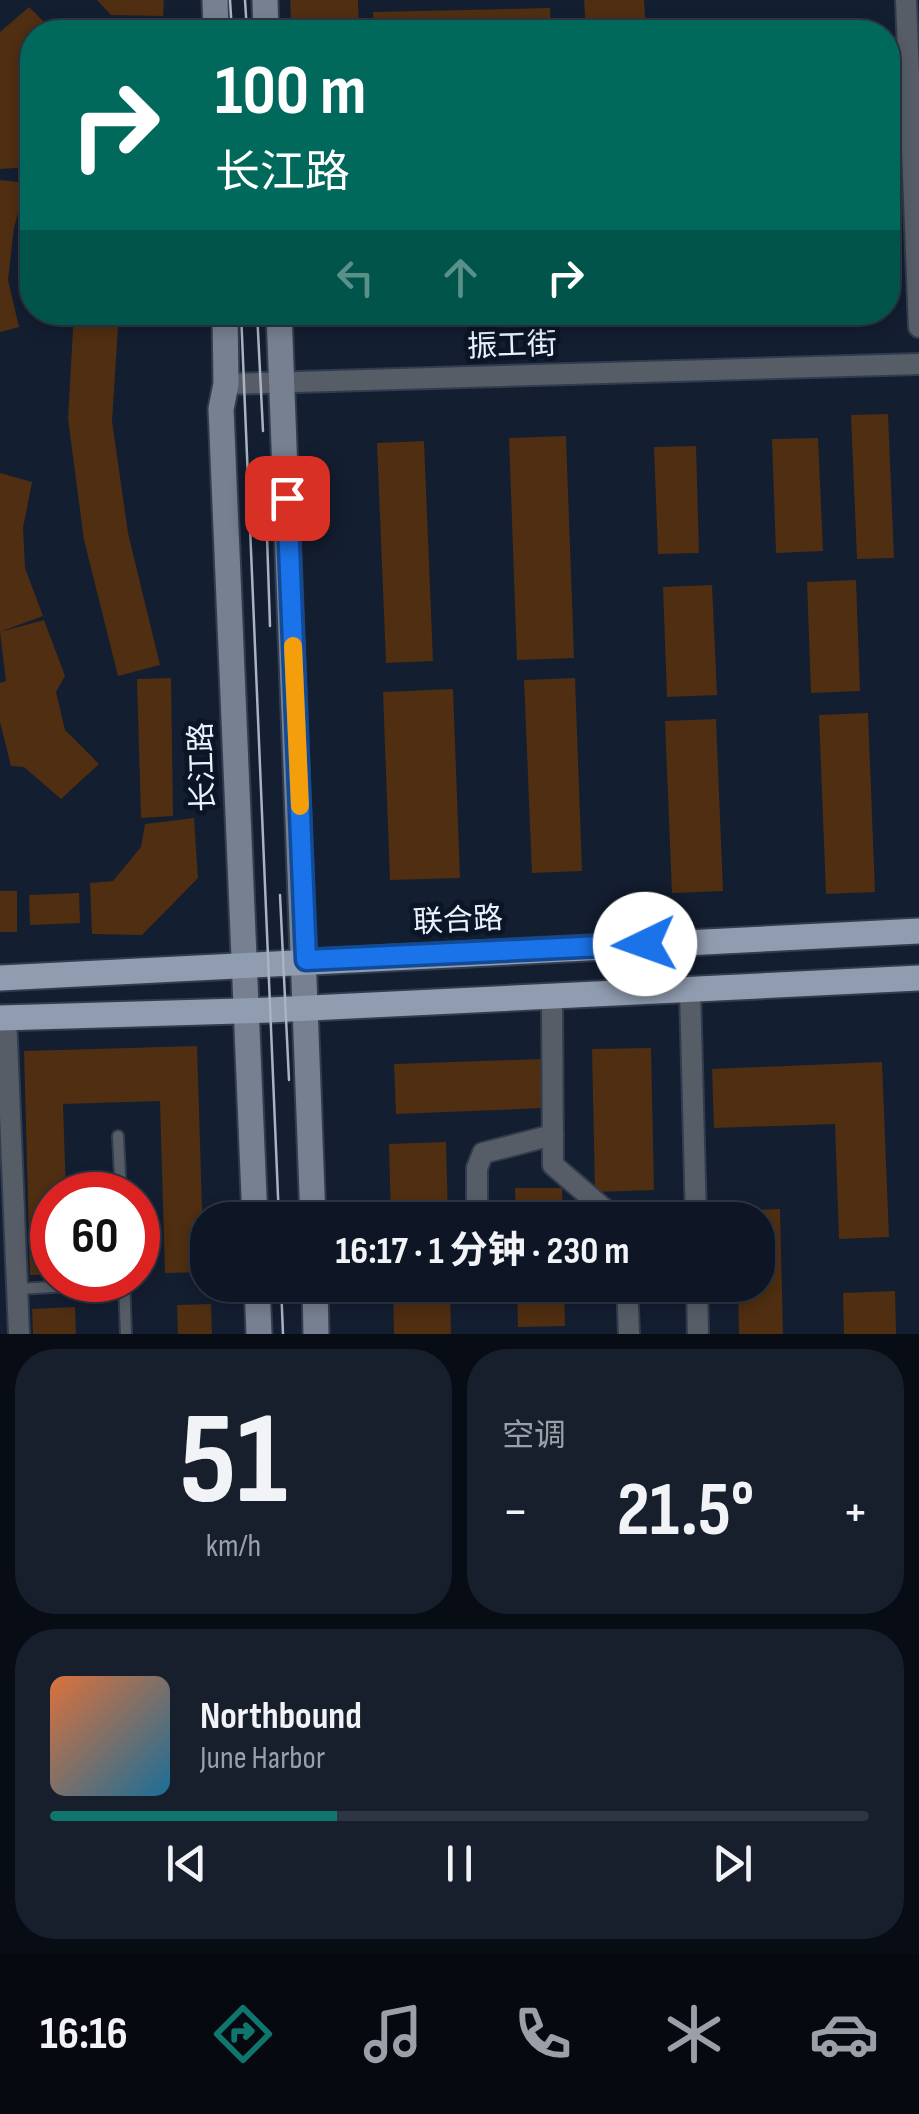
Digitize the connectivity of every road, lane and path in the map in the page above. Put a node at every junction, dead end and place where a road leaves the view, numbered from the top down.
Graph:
1 (906, 0) edge
2 (225, 325) edge
3 (280, 325) edge
4 (919, 327) edge
5 (919, 364) edge
6 (283, 382) junction
7 (226, 384) junction
8 (919, 931) edge
9 (306, 960) junction
10 (242, 964) junction
11 (0, 978) edge
12 (919, 978) edge
13 (690, 989) junction
14 (552, 996) junction
15 (308, 1008) junction
16 (246, 1010) junction
17 (3, 1018) edge
18 (553, 1135) junction
19 (118, 1136) dead end
20 (119, 1172) edge
21 (254, 1202) edge
22 (313, 1202) edge
23 (478, 1202) edge
24 (596, 1202) edge
25 (696, 1202) edge
26 (30, 1288) edge
27 (17, 1289) junction
28 (125, 1302) edge
29 (258, 1302) edge
30 (315, 1302) edge
31 (628, 1302) edge
32 (697, 1302) edge
33 (19, 1334) edge
34 (126, 1334) edge
35 (259, 1334) edge
36 (316, 1334) edge
37 (629, 1334) edge
38 (698, 1334) edge

1 - 4 street
2 - 7 main road, 长江路
3 - 6 main road
5 - 6 street, 振工街
6 - 7 street, 振工街
6 - 9 main road
7 - 10 main road, 长江路
8 - 9 main road, 联合路
9 - 10 main road, 联合路
9 - 15 main road
10 - 11 main road, 联合路
10 - 16 main road, 长江路
12 - 13 main road
13 - 14 main road
13 - 25 street
14 - 15 main road
14 - 18 street
15 - 16 main road
15 - 22 main road
16 - 17 main road
16 - 21 main road, 长江路
17 - 27 street
18 - 23 street
18 - 24 street
19 - 20 lane
26 - 27 lane
27 - 33 street
28 - 34 lane
29 - 35 main road
30 - 36 main road
31 - 37 street
32 - 38 street

